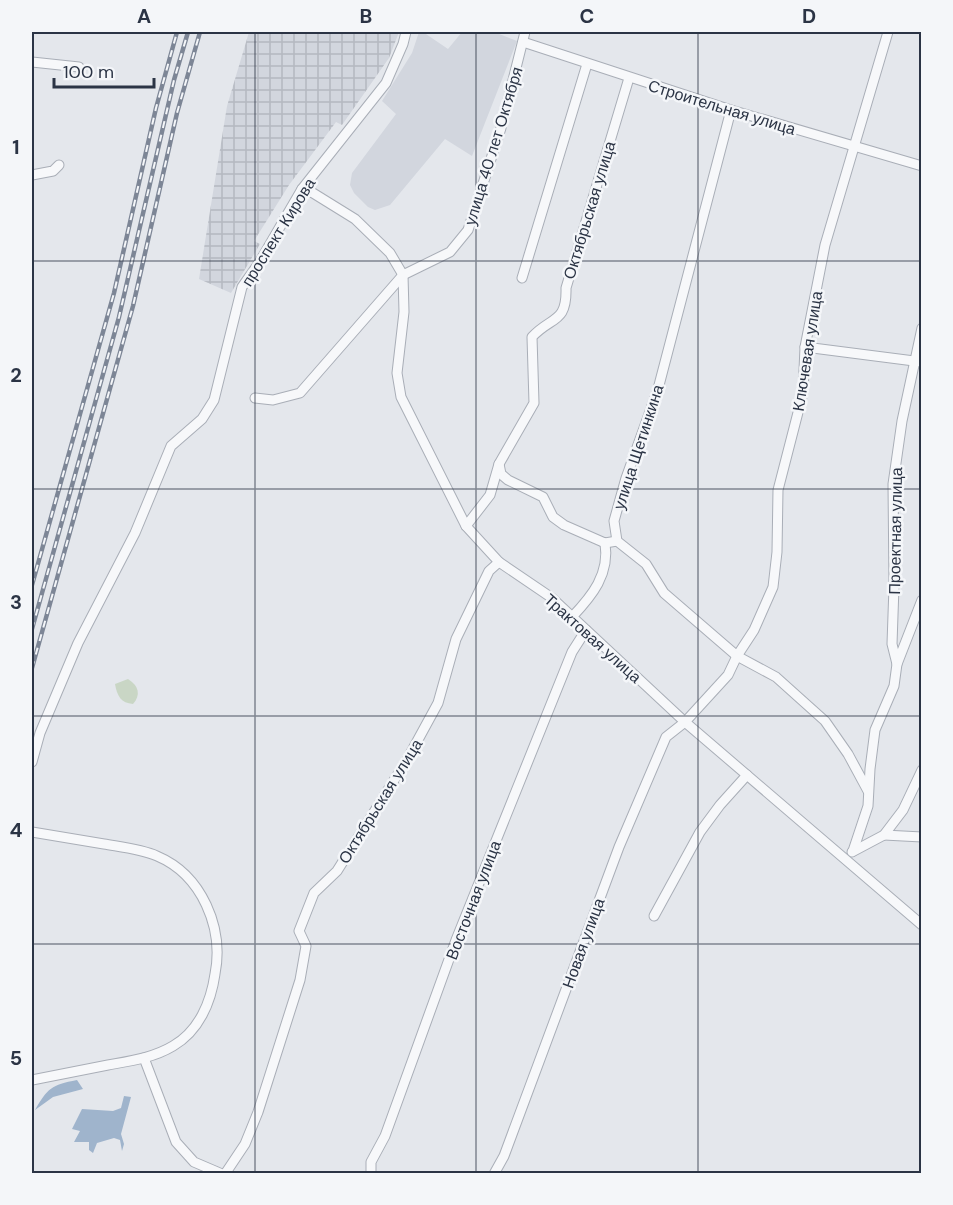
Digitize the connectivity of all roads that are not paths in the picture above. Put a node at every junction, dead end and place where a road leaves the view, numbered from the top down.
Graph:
1 (406, 32) edge
2 (525, 32) edge
3 (888, 32) edge
4 (523, 42) junction
5 (32, 62) edge
6 (587, 64) junction
7 (79, 67) dead end
8 (629, 78) junction
9 (731, 110) junction
10 (854, 147) junction
11 (59, 165) dead end
12 (921, 166) edge
13 (32, 175) edge
14 (302, 189) junction
15 (402, 275) junction
16 (522, 278) dead end
17 (921, 328) edge
18 (805, 347) junction
19 (918, 362) edge
20 (255, 398) dead end
21 (499, 464) junction
22 (466, 526) junction
23 (617, 541) junction
24 (605, 543) junction
25 (499, 562) junction
26 (921, 600) edge
27 (572, 617) junction
28 (585, 630) junction
29 (737, 656) junction
30 (897, 664) junction
31 (685, 722) junction
32 (32, 762) edge
33 (921, 770) edge
34 (747, 775) junction
35 (868, 791) junction
36 (32, 832) edge
37 (884, 835) junction
38 (921, 837) edge
39 (853, 851) junction
40 (845, 858) junction
41 (654, 916) dead end
42 (921, 925) edge
43 (144, 1058) junction
44 (32, 1080) edge
45 (223, 1173) edge
46 (371, 1173) edge
47 (494, 1173) edge

1 - 14 street, проспект Кирова
2 - 4 street, улица 40 лет Октября
3 - 10 street, Ключевая улица
4 - 6 street, Строительная улица
4 - 15 street, улица 40 лет Октября
5 - 7 street
6 - 8 street, Строительная улица
6 - 16 street
8 - 9 street, Строительная улица
8 - 21 street, Октябрьская улица
9 - 10 street, Строительная улица
9 - 23 street, улица Щетинкина
10 - 12 street, Строительная улица
10 - 18 street, Ключевая улица
11 - 13 street
14 - 15 street
14 - 32 street, проспект Кирова
15 - 20 street, улица 40 лет Октября
15 - 22 street, Трактовая улица
17 - 19 street, Проектная улица
18 - 19 street
18 - 29 street, Ключевая улица
19 - 30 street, Проектная улица
21 - 22 street, Октябрьская улица
21 - 24 street
22 - 25 street, Трактовая улица
23 - 24 street
23 - 29 street
24 - 27 street
25 - 27 street, Трактовая улица
25 - 45 street, Октябрьская улица
26 - 30 street
27 - 28 street, Трактовая улица
28 - 31 street, Трактовая улица
28 - 46 street, Восточная улица
29 - 31 street, Ключевая улица
29 - 35 street
30 - 35 street
31 - 34 street, Трактовая улица
31 - 47 street, Новая улица
33 - 37 street
34 - 40 street, Трактовая улица
34 - 41 street
35 - 39 street
36 - 43 street
37 - 38 street
37 - 39 street
39 - 40 street
40 - 42 street, Трактовая улица
43 - 44 street
43 - 45 street

